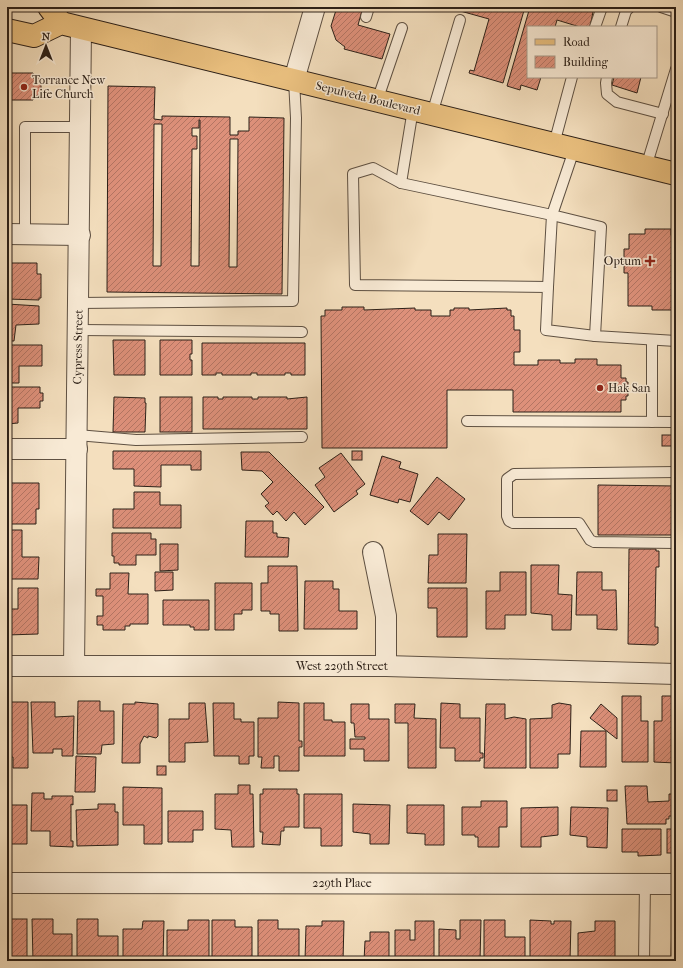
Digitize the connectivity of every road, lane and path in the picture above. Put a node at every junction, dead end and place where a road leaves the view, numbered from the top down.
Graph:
1 (315, 7) edge
2 (602, 7) edge
3 (630, 7) edge
4 (661, 7) edge
5 (676, 12) edge
6 (63, 19) edge
7 (460, 20) dead end
8 (595, 26) edge
9 (621, 26) edge
10 (402, 28) dead end
11 (7, 30) edge
12 (676, 69) edge
13 (572, 78) edge
14 (607, 78) edge
15 (294, 80) junction
16 (673, 91) edge
17 (377, 101) junction
18 (422, 112) junction
19 (663, 114) junction
20 (80, 127) junction
21 (564, 147) junction
22 (646, 167) junction
23 (676, 174) edge
24 (401, 183) junction
25 (552, 215) junction
26 (16, 234) edge
27 (80, 235) junction
28 (548, 287) junction
29 (79, 303) junction
30 (79, 330) junction
31 (302, 332) dead end
32 (595, 336) junction
33 (652, 340) junction
34 (676, 341) edge
35 (467, 421) dead end
36 (652, 422) junction
37 (676, 422) edge
38 (302, 437) dead end
39 (77, 442) junction
40 (7, 449) edge
41 (676, 472) edge
42 (676, 543) edge
43 (373, 552) dead end
44 (7, 666) edge
45 (74, 666) junction
46 (386, 666) junction
47 (676, 674) edge
48 (7, 883) edge
49 (645, 883) junction
50 (676, 884) edge
51 (644, 961) edge

1 - 15 street
2 - 8 lane
3 - 9 lane
4 - 5 lane
6 - 11 main road
6 - 15 main road, Sepulveda Boulevard
6 - 20 street, Cypress Street
7 - 18 lane
10 - 17 lane
12 - 16 lane
13 - 21 lane
14 - 19 lane
15 - 17 main road, Sepulveda Boulevard
15 - 29 lane
16 - 19 lane
17 - 18 main road, Sepulveda Boulevard
18 - 21 main road, Sepulveda Boulevard
18 - 24 lane
19 - 22 lane
20 - 26 lane
20 - 27 street, Cypress Street
21 - 22 main road, Sepulveda Boulevard
21 - 25 lane
22 - 23 main road, Sepulveda Boulevard
24 - 25 lane
24 - 28 lane
25 - 28 lane
25 - 32 lane
26 - 27 street
27 - 29 street, Cypress Street
28 - 32 lane
29 - 30 street, Cypress Street
30 - 31 lane
30 - 39 street, Cypress Street
32 - 33 lane
33 - 34 lane
33 - 36 lane
35 - 36 lane
36 - 37 lane
38 - 39 lane
39 - 40 street
39 - 45 street, Cypress Street
41 - 42 lane
43 - 46 street
44 - 45 street, West 229th Street
45 - 46 street, West 229th Street
46 - 47 street, West 229th Street
48 - 49 street, 229th Place
49 - 50 street, 229th Place
49 - 51 lane

